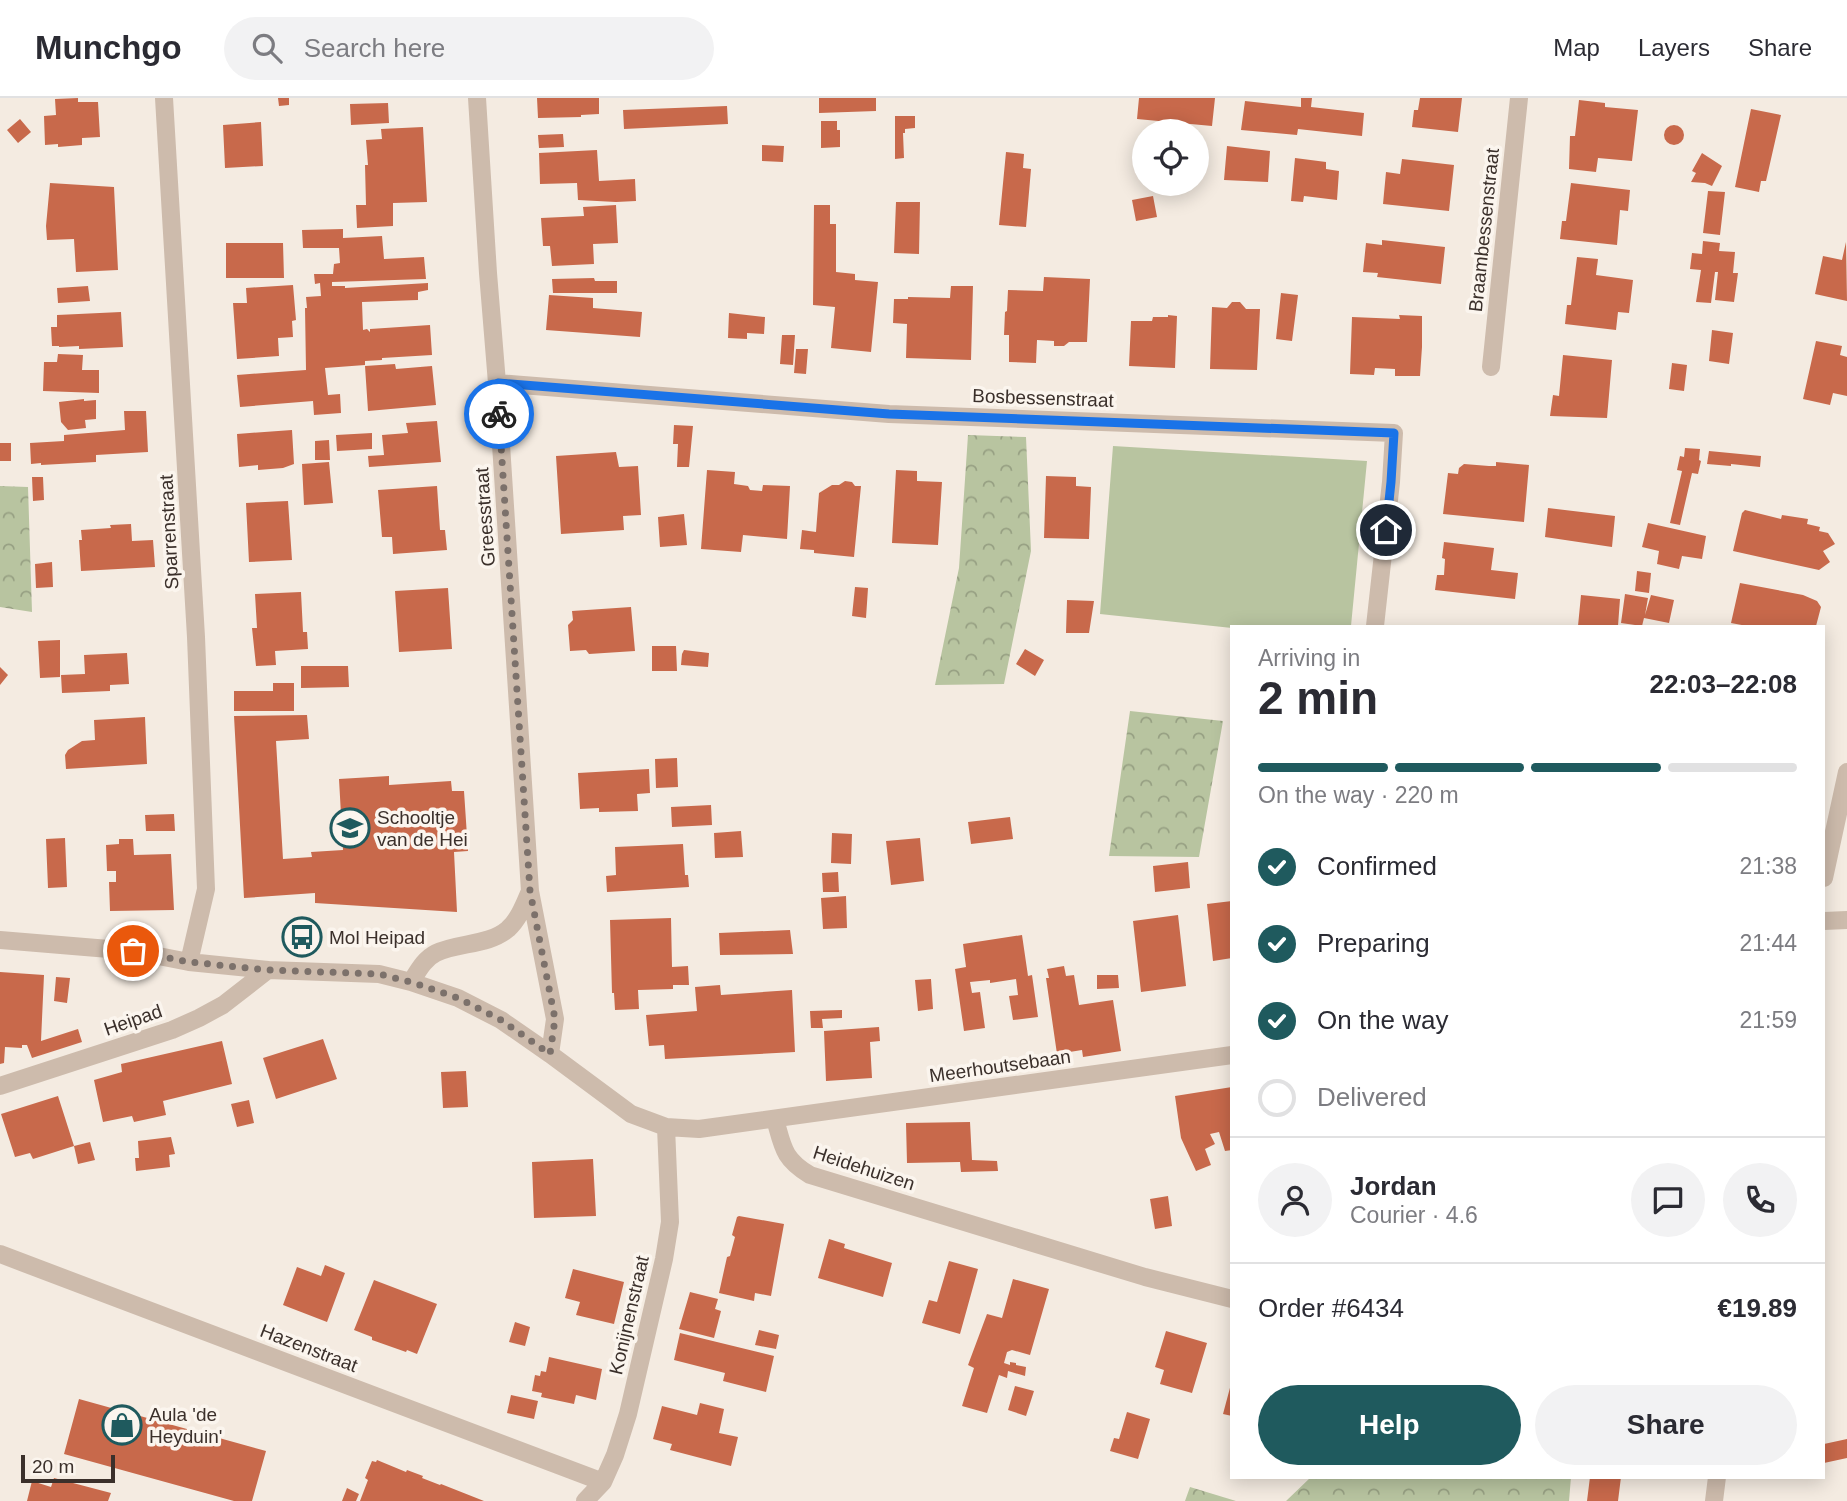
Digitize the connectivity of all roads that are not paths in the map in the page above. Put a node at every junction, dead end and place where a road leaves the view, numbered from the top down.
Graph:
1 (164, 98) edge
2 (477, 98) edge
3 (1519, 98) edge
4 (1491, 367) dead end
5 (498, 383) junction
6 (1375, 625) edge
7 (1847, 772) edge
8 (1825, 872) edge
9 (530, 891) junction
10 (1825, 920) edge
11 (1847, 920) edge
12 (0, 940) edge
13 (189, 962) junction
14 (268, 970) junction
15 (411, 982) junction
16 (550, 1054) junction
17 (1230, 1055) edge
18 (0, 1086) edge
19 (775, 1119) junction
20 (666, 1127) junction
21 (0, 1254) edge
22 (1230, 1299) edge
23 (1717, 1479) edge
24 (603, 1482) junction
25 (585, 1501) edge
26 (1714, 1501) edge

1 - 13 street, Sparrenstraat
2 - 5 street, Greesstraat
3 - 4 street, Braambessenstraat
5 - 6 street, Bosbessenstraat
5 - 9 street, Greesstraat
7 - 8 street
9 - 15 street
9 - 16 street, Greesstraat
10 - 11 street
12 - 13 street
13 - 14 street
14 - 15 street
14 - 18 street, Heipad
15 - 16 street
16 - 20 street
17 - 19 street, Meerhoutsebaan
19 - 20 street
19 - 22 street, Heidehuizen
20 - 24 street, Konijnenstraat
21 - 24 street, Hazenstraat
23 - 26 street
24 - 25 street, Konijnenstraat

